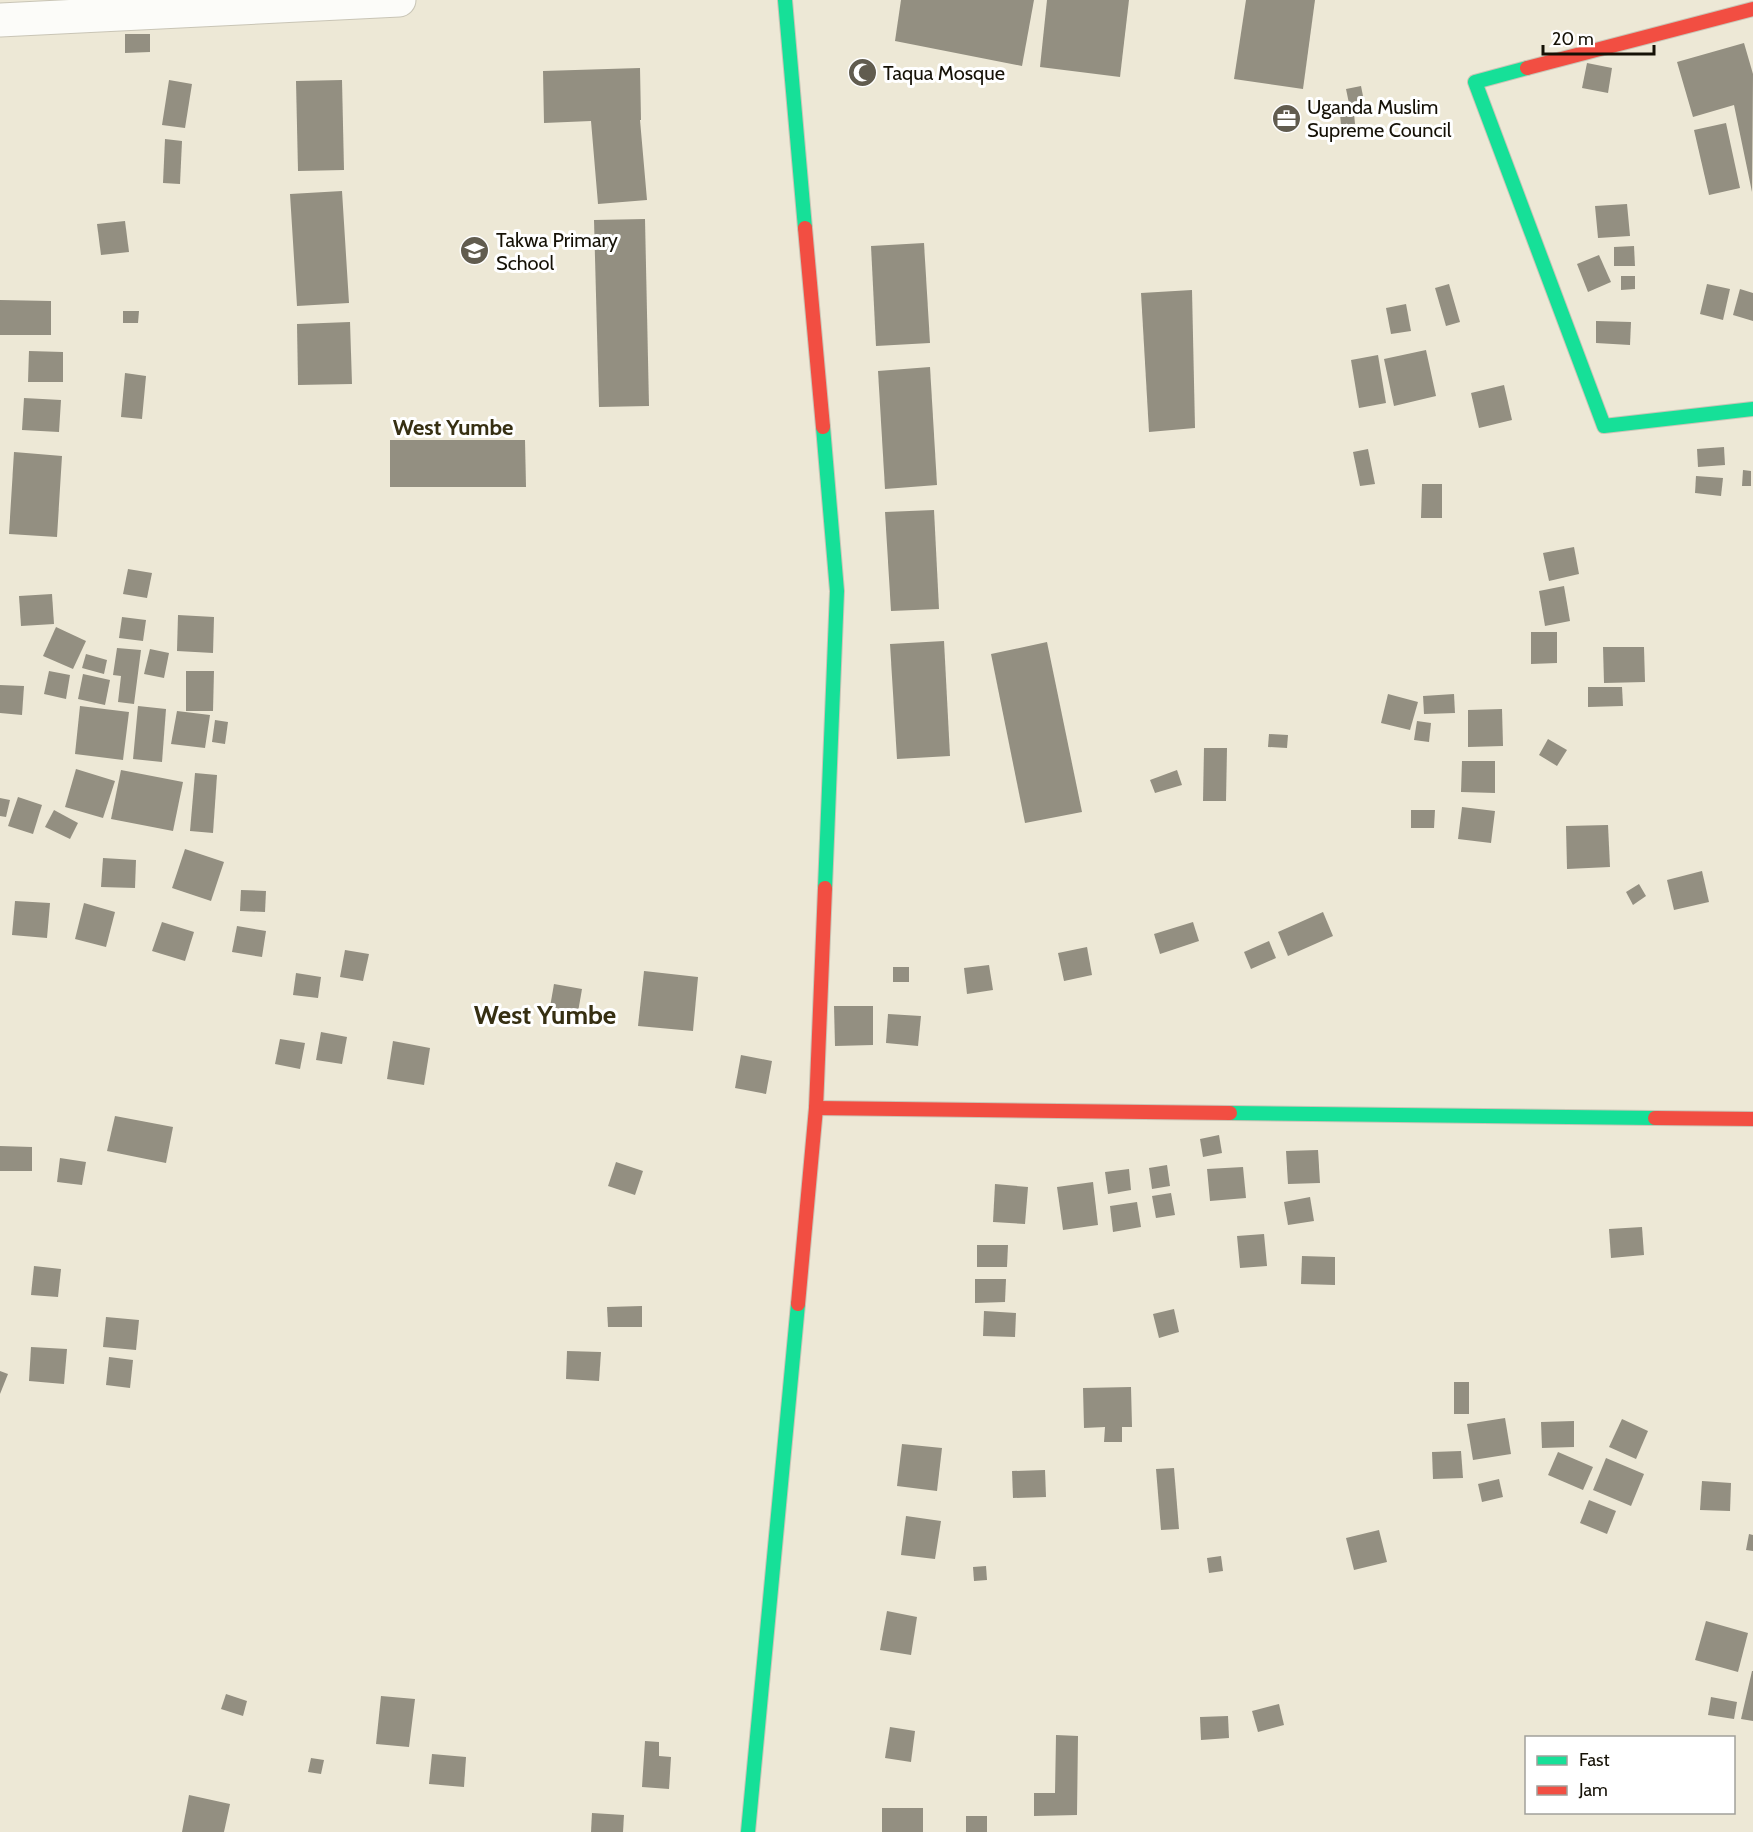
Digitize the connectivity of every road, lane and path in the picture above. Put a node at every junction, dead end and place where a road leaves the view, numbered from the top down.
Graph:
1 (399, 0) edge
2 (785, 0) edge
3 (1753, 9) edge
4 (0, 20) edge
5 (1753, 410) edge
6 (816, 1108) junction
7 (1753, 1119) edge
8 (748, 1832) edge

1 - 4 street
2 - 6 street
3 - 5 street
6 - 7 street
6 - 8 street

